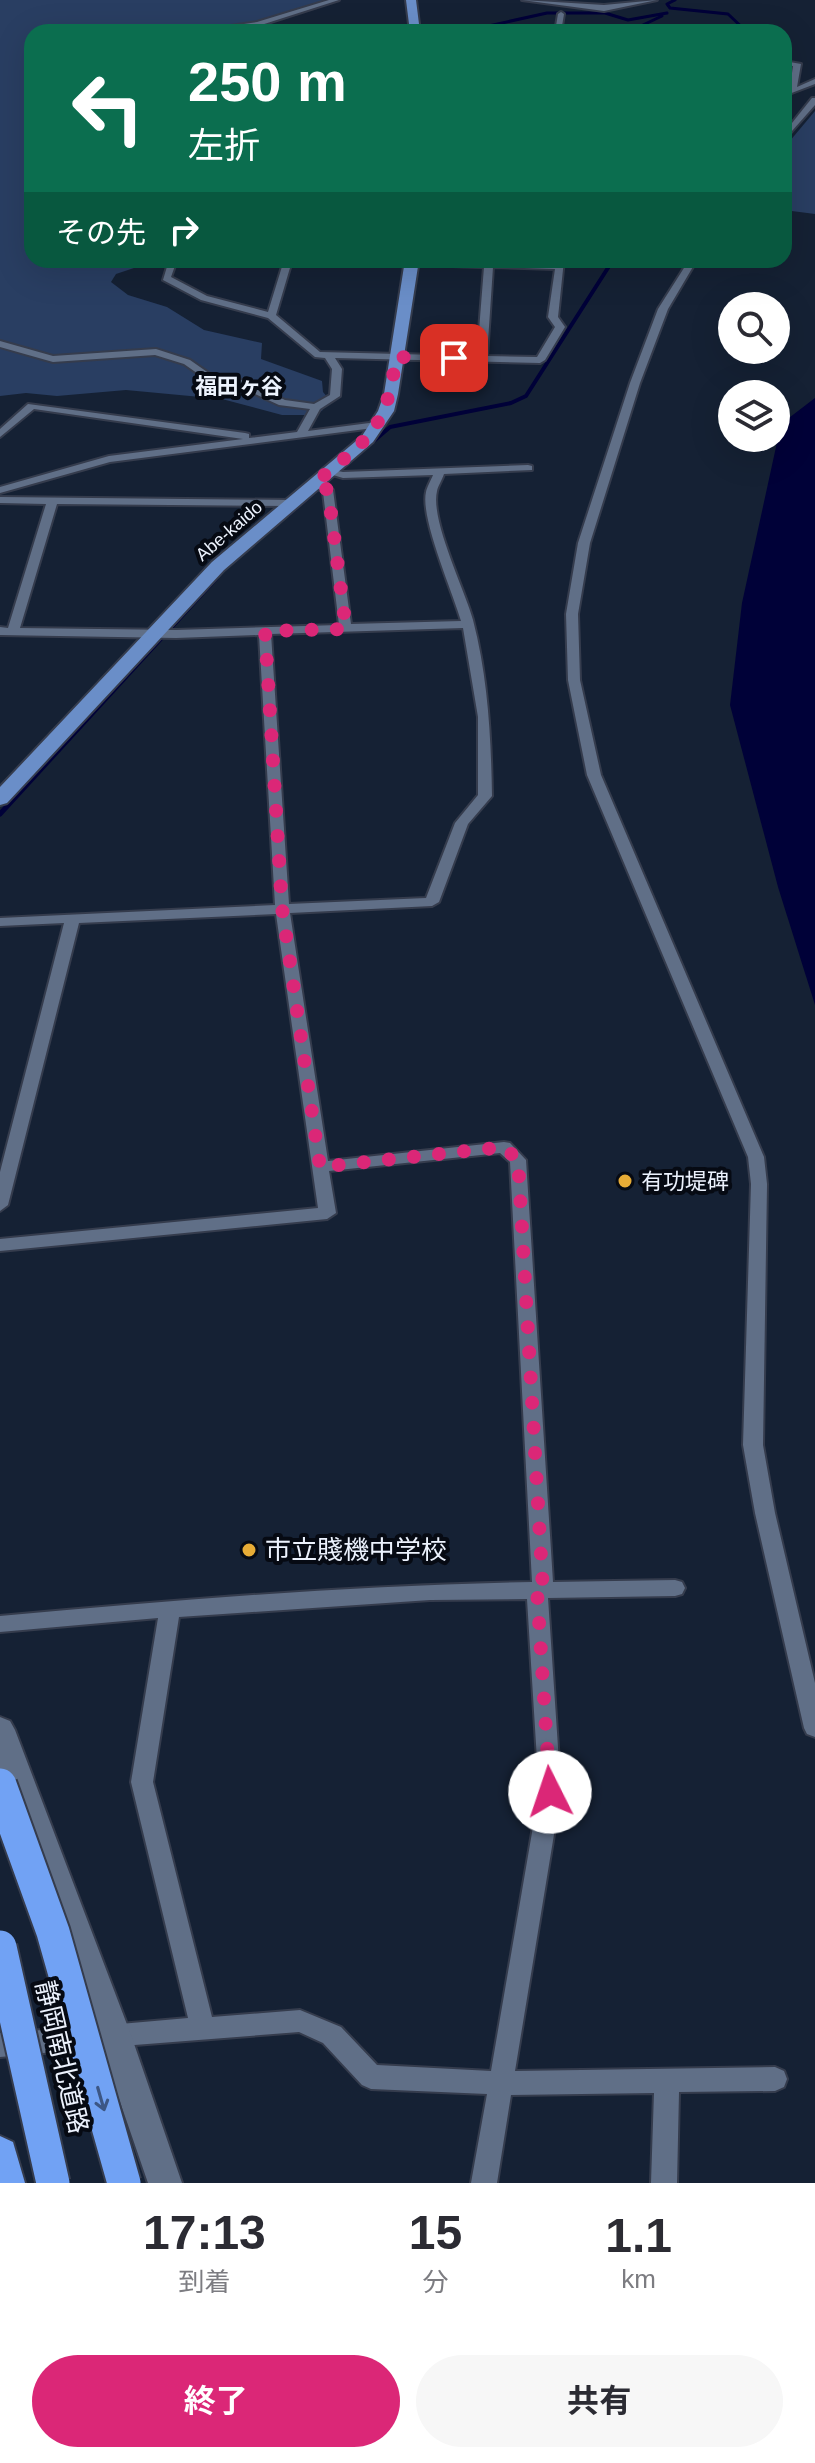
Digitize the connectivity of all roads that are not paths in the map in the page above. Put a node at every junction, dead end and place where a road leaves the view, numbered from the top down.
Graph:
1 (336, 0) edge
2 (411, 0) edge
3 (527, 0) edge
4 (580, 0) edge
5 (652, 0) edge
6 (593, 2) dead end
7 (561, 14) dead end
8 (258, 24) edge
9 (414, 24) edge
10 (559, 24) edge
11 (792, 64) edge
12 (815, 81) edge
13 (792, 92) edge
14 (792, 92) edge
15 (815, 100) edge
16 (792, 128) edge
17 (170, 268) edge
18 (286, 268) edge
19 (411, 268) edge
20 (489, 268) edge
21 (559, 268) edge
22 (688, 268) edge
23 (271, 316) junction
24 (0, 344) edge
25 (328, 355) junction
26 (396, 357) junction
27 (482, 359) junction
28 (316, 407) junction
29 (377, 425) junction
30 (0, 434) edge
31 (301, 434) junction
32 (266, 439) junction
33 (528, 468) dead end
34 (440, 471) junction
35 (322, 478) junction
36 (0, 490) edge
37 (0, 500) edge
38 (52, 501) junction
39 (292, 503) junction
40 (468, 624) junction
41 (346, 629) junction
42 (6, 631) edge
43 (265, 631) junction
44 (154, 632) junction
45 (0, 799) edge
46 (282, 908) junction
47 (72, 920) junction
48 (0, 922) edge
49 (320, 1167) junction
50 (0, 1205) edge
51 (0, 1245) edge
52 (675, 1588) dead end
53 (540, 1590) junction
54 (170, 1609) junction
55 (0, 1624) edge
56 (815, 1728) edge
57 (0, 1730) edge
58 (0, 1785) edge
59 (0, 1947) edge
60 (203, 2030) junction
61 (114, 2035) junction
62 (0, 2045) edge
63 (775, 2079) dead end
64 (667, 2080) junction
65 (502, 2083) junction
66 (0, 2155) edge
67 (6, 2183) edge
68 (53, 2183) edge
69 (124, 2183) edge
70 (165, 2183) edge
71 (484, 2183) edge
72 (664, 2183) edge

1 - 8 street
2 - 9 main road
3 - 5 street
4 - 6 street
7 - 10 street
11 - 14 street
12 - 13 street
15 - 16 street
17 - 23 street
18 - 23 street
19 - 26 main road, Abe-kaido
20 - 27 street
21 - 27 street
22 - 56 street
23 - 25 street
24 - 28 street
25 - 26 street
25 - 28 street
26 - 27 street
26 - 29 main road, Abe-kaido
28 - 31 street
29 - 31 street
29 - 35 main road, Abe-kaido
30 - 32 street
31 - 32 street
32 - 36 street
33 - 34 street
34 - 35 street
34 - 40 street
35 - 39 main road, Abe-kaido
35 - 41 street
37 - 38 street
38 - 39 street
38 - 42 street
39 - 44 main road, Abe-kaido
40 - 41 street
40 - 46 street
41 - 43 street
42 - 44 street
43 - 44 street
43 - 46 street
44 - 45 main road, Abe-kaido
46 - 47 street
46 - 49 street
47 - 48 street
47 - 50 street
49 - 51 street
49 - 53 street
52 - 53 street
53 - 54 street
53 - 65 street
54 - 55 street
54 - 60 street
57 - 61 street
58 -> 69 highway, bridge
59 - 68 highway, 静岡南北道路, bridge
60 - 61 street
60 - 65 street
61 - 62 street
61 - 70 street
63 - 64 street
64 - 65 street
64 - 72 street
65 - 71 street
66 - 67 highway

